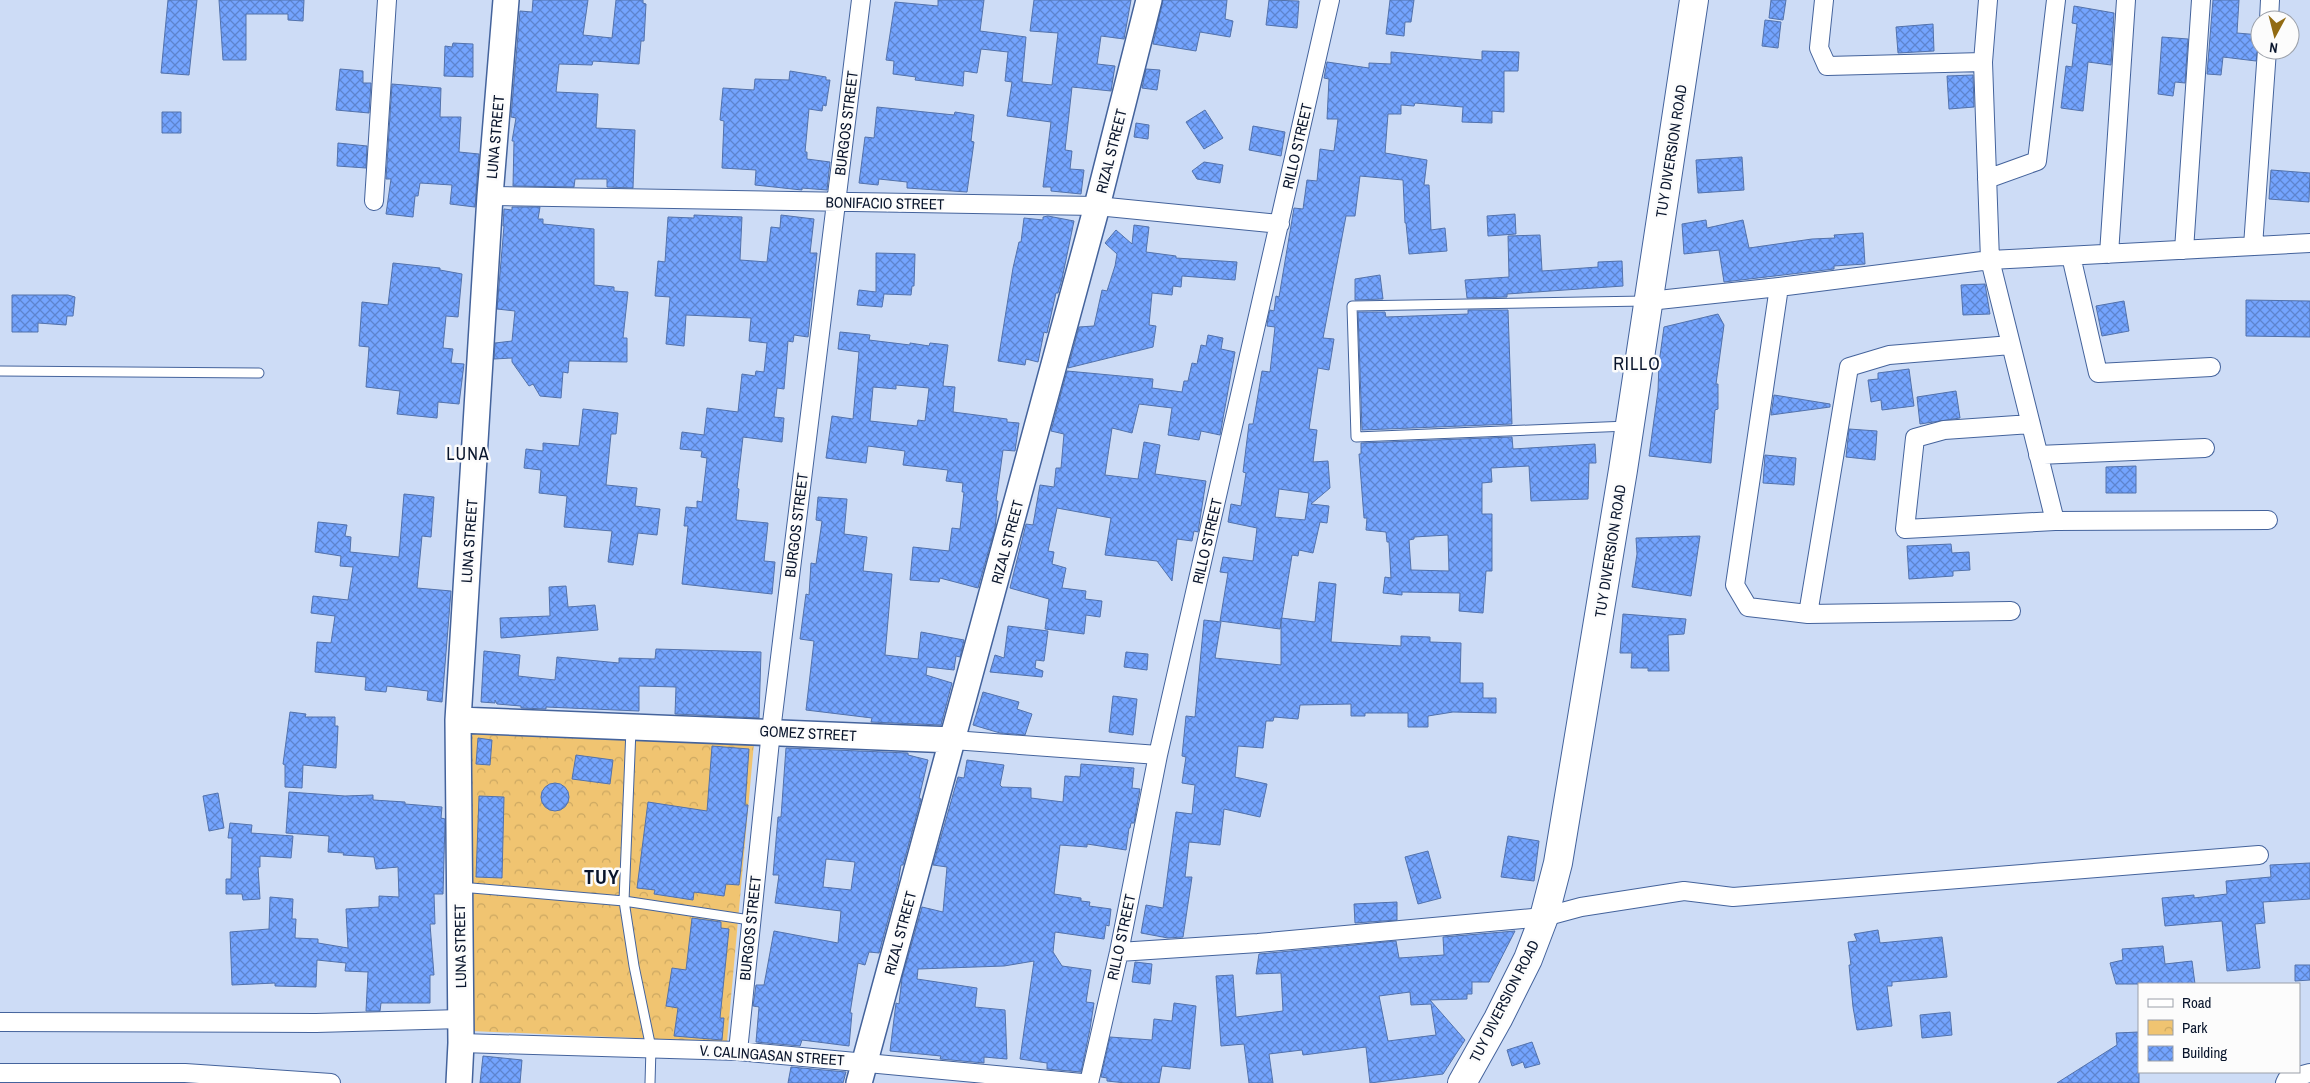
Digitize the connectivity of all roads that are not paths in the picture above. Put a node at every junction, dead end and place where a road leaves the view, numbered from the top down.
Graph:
1 (387, 0) edge
2 (506, 0) edge
3 (860, 0) edge
4 (1149, 0) edge
5 (1330, 0) edge
6 (1694, 0) edge
7 (1824, 0) edge
8 (1988, 0) edge
9 (2056, 0) edge
10 (2126, 0) edge
11 (2201, 0) edge
12 (2266, 60) edge
13 (1983, 62) junction
14 (1987, 179) junction
15 (490, 196) junction
16 (374, 201) dead end
17 (836, 202) junction
18 (1097, 206) junction
19 (1280, 224) junction
20 (2310, 243) edge
21 (2253, 246) junction
22 (2184, 250) junction
23 (2109, 254) junction
24 (2071, 256) junction
25 (1990, 260) junction
26 (1780, 287) junction
27 (1648, 301) junction
28 (2011, 345) junction
29 (2211, 368) dead end
30 (0, 371) edge
31 (260, 373) dead end
32 (2031, 424) junction
33 (1630, 426) junction
34 (2205, 448) dead end
35 (2038, 455) junction
36 (2268, 520) dead end
37 (2055, 521) junction
38 (2011, 611) dead end
39 (1808, 614) junction
40 (458, 720) junction
41 (632, 726) junction
42 (771, 731) junction
43 (953, 740) junction
44 (1158, 755) junction
45 (2259, 855) dead end
46 (459, 887) junction
47 (624, 901) junction
48 (1544, 917) junction
49 (750, 920) junction
50 (1119, 952) junction
51 (0, 1022) edge
52 (461, 1031) junction
53 (651, 1048) junction
54 (738, 1051) junction
55 (862, 1072) edge
56 (2310, 1073) edge
57 (5, 1076) edge
58 (331, 1083) edge
59 (459, 1083) edge
60 (650, 1083) edge
61 (1082, 1083) edge
62 (1089, 1083) edge
63 (1462, 1083) edge
64 (2286, 1083) edge

1 - 16 street
2 - 15 street, LUNA STREET
3 - 17 street, BURGOS STREET
4 - 18 street, RIZAL STREET
5 - 19 street, RILLO STREET
6 - 27 main road, TUY DIVERSION ROAD
7 - 13 street
8 - 13 street
9 - 14 street
10 - 23 street
11 - 22 street
12 - 21 street
13 - 14 street
14 - 25 street
15 - 17 street, BONIFACIO STREET
15 - 40 street, LUNA STREET
17 - 18 street, BONIFACIO STREET
17 - 42 street, BURGOS STREET
18 - 19 street, BONIFACIO STREET
18 - 43 street, RIZAL STREET
19 - 44 street, RILLO STREET
20 - 21 street
21 - 22 street
22 - 23 street
23 - 24 street
24 - 25 street
24 - 29 street
25 - 26 street
25 - 28 street
26 - 27 street
26 - 39 street
27 - 33 main road, TUY DIVERSION ROAD
27 - 33 lane
28 - 32 street
28 - 39 street
30 - 31 lane
32 - 35 street
32 - 37 street
33 - 48 main road, TUY DIVERSION ROAD
34 - 35 street
35 - 37 street
36 - 37 street
38 - 39 street
40 - 41 street, GOMEZ STREET
40 - 46 street, LUNA STREET
41 - 42 street, GOMEZ STREET
41 - 47 lane
42 - 43 street, GOMEZ STREET
42 - 49 street, BURGOS STREET
43 - 44 street, GOMEZ STREET
43 - 55 street, RIZAL STREET
44 - 50 street, RILLO STREET
45 - 48 street
46 - 47 lane
46 - 52 street, LUNA STREET
47 - 49 lane
47 - 53 lane
48 - 50 street
48 - 63 main road, TUY DIVERSION ROAD
49 - 54 street, BURGOS STREET
50 - 62 street, RILLO STREET
51 - 52 street, V. CALINGASAN STREET
52 - 53 street, V. CALINGASAN STREET
52 - 59 street, LUNA STREET
53 - 54 street, V. CALINGASAN STREET
53 - 60 lane
54 - 55 street, V. CALINGASAN STREET
55 - 61 street, V. CALINGASAN STREET
56 - 64 street
57 - 58 street

